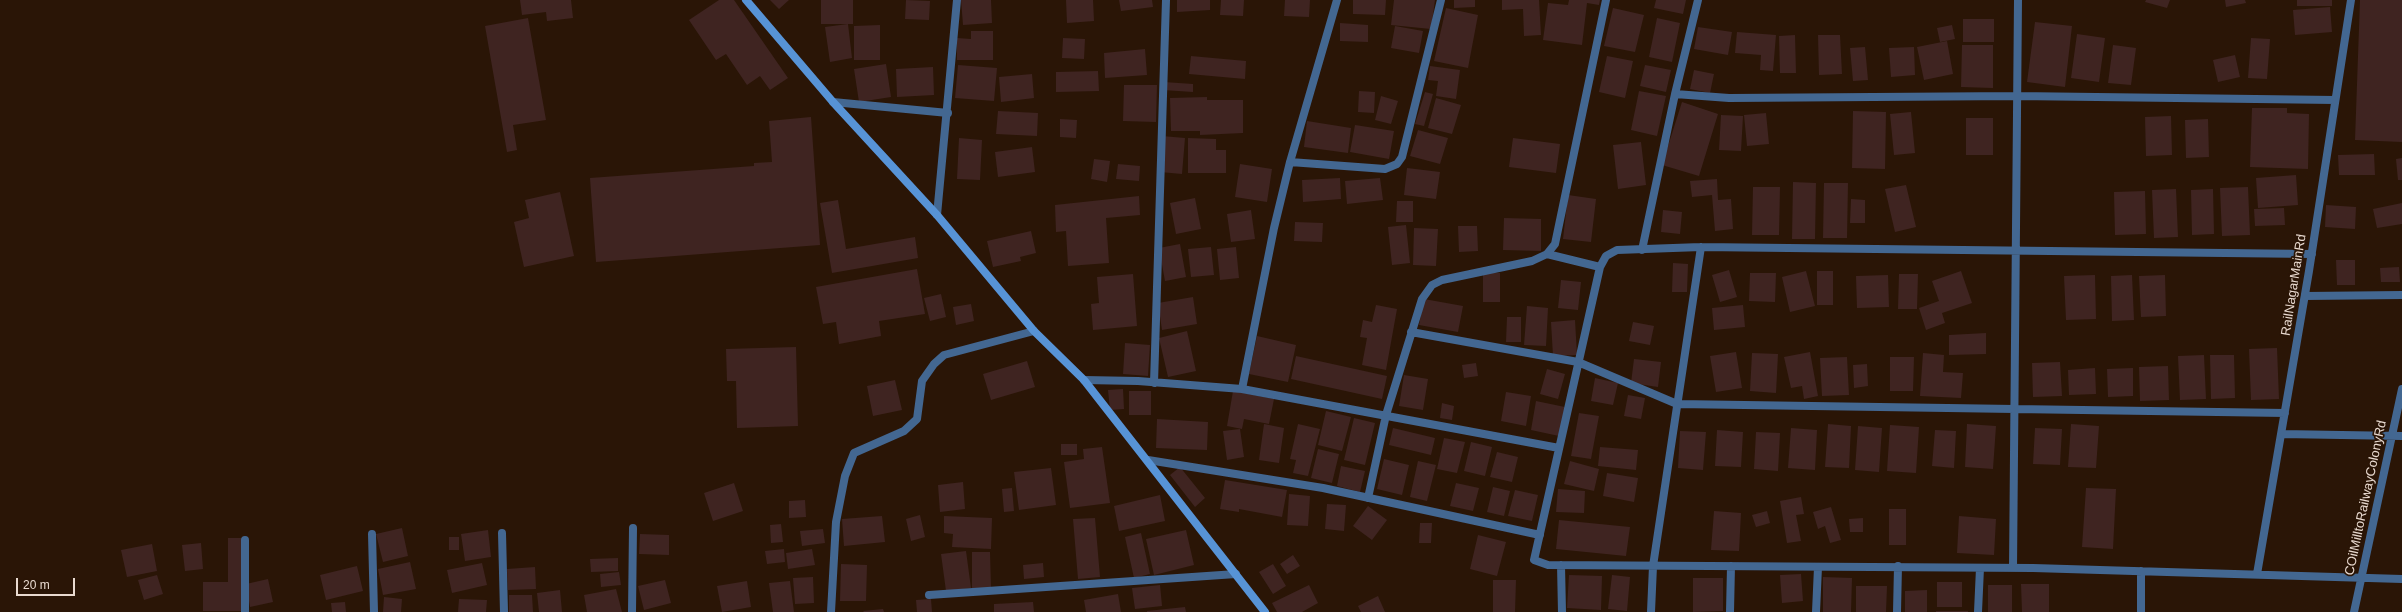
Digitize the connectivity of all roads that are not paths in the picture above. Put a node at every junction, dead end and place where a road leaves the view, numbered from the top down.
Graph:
1 (746, 0) edge
2 (957, 0) edge
3 (1166, 0) edge
4 (1337, 0) edge
5 (1440, 0) edge
6 (1606, 0) edge
7 (1698, 0) edge
8 (2018, 0) edge
9 (2351, 0) edge
10 (1675, 94) junction
11 (2017, 96) junction
12 (2335, 100) junction
13 (833, 102) junction
14 (948, 113) junction
15 (1290, 162) junction
16 (938, 215) junction
17 (1701, 247) junction
18 (1642, 250) junction
19 (2015, 251) junction
20 (1547, 254) junction
21 (2312, 254) junction
22 (1600, 268) junction
23 (2402, 295) edge
24 (2305, 296) junction
25 (1034, 331) junction
26 (1411, 332) junction
27 (1578, 362) junction
28 (1084, 380) junction
29 (1154, 383) junction
30 (1242, 389) junction
31 (2402, 389) edge
32 (1677, 404) junction
33 (2014, 409) junction
34 (2285, 413) junction
35 (1386, 415) junction
36 (2281, 434) junction
37 (2392, 435) junction
38 (2402, 436) edge
39 (1559, 448) junction
40 (1148, 460) junction
41 (1368, 498) junction
42 (633, 528) dead end
43 (502, 533) dead end
44 (372, 534) dead end
45 (1540, 536) junction
46 (245, 540) dead end
47 (1561, 565) junction
48 (1653, 566) junction
49 (1731, 566) junction
50 (1898, 566) junction
51 (1818, 567) junction
52 (1980, 568) junction
53 (2013, 568) junction
54 (2141, 571) junction
55 (1236, 574) junction
56 (2257, 574) junction
57 (2361, 578) junction
58 (2402, 579) edge
59 (929, 595) dead end
60 (245, 612) edge
61 (374, 612) edge
62 (504, 612) edge
63 (632, 612) edge
64 (831, 612) edge
65 (1265, 612) edge
66 (1562, 612) edge
67 (1651, 612) edge
68 (1730, 612) edge
69 (1816, 612) edge
70 (1897, 612) edge
71 (1978, 612) edge
72 (2141, 612) edge
73 (2354, 612) edge

1 - 13 main road
2 - 14 street
3 - 29 street
4 - 15 street
5 - 15 street
6 - 20 street
7 - 10 street
8 - 11 street
9 - 12 street, RailNagarMainRd
10 - 11 street
10 - 18 street
11 - 12 street
11 - 19 street
12 - 21 street, RailNagarMainRd
13 - 14 street
13 - 16 main road
14 - 16 street
15 - 30 street
16 - 25 main road
17 - 18 street
17 - 19 street
17 - 32 street
18 - 22 street
19 - 21 street
19 - 33 street
20 - 22 street
20 - 26 street
21 - 24 street, RailNagarMainRd
22 - 27 street
23 - 24 street
24 - 34 street, RailNagarMainRd
25 - 28 main road
25 - 64 street
26 - 27 street
26 - 35 street
27 - 32 street
27 - 39 street
28 - 29 street
28 - 40 main road
29 - 30 street
30 - 35 street
31 - 37 street, COilMilltoRailwayColonyRd
32 - 33 street
32 - 48 street
33 - 34 street
33 - 53 street
34 - 36 street, RailNagarMainRd
35 - 39 street
35 - 41 street
36 - 37 street
36 - 56 street, RailNagarMainRd
37 - 38 street
37 - 57 street, COilMilltoRailwayColonyRd
39 - 45 street
40 - 41 street
40 - 55 main road
41 - 45 street
42 - 63 street
43 - 62 street
44 - 61 street
45 - 47 street
46 - 60 street
47 - 48 street
47 - 66 street
48 - 49 street
48 - 67 street
49 - 51 street
49 - 68 street
50 - 51 street
50 - 52 street
50 - 70 street
51 - 69 street
52 - 53 street
52 - 71 street
53 - 54 street
54 - 56 street
54 - 72 street
55 - 59 street
55 - 65 main road
56 - 57 street
57 - 58 street
57 - 73 street, COilMilltoRailwayColonyRd

